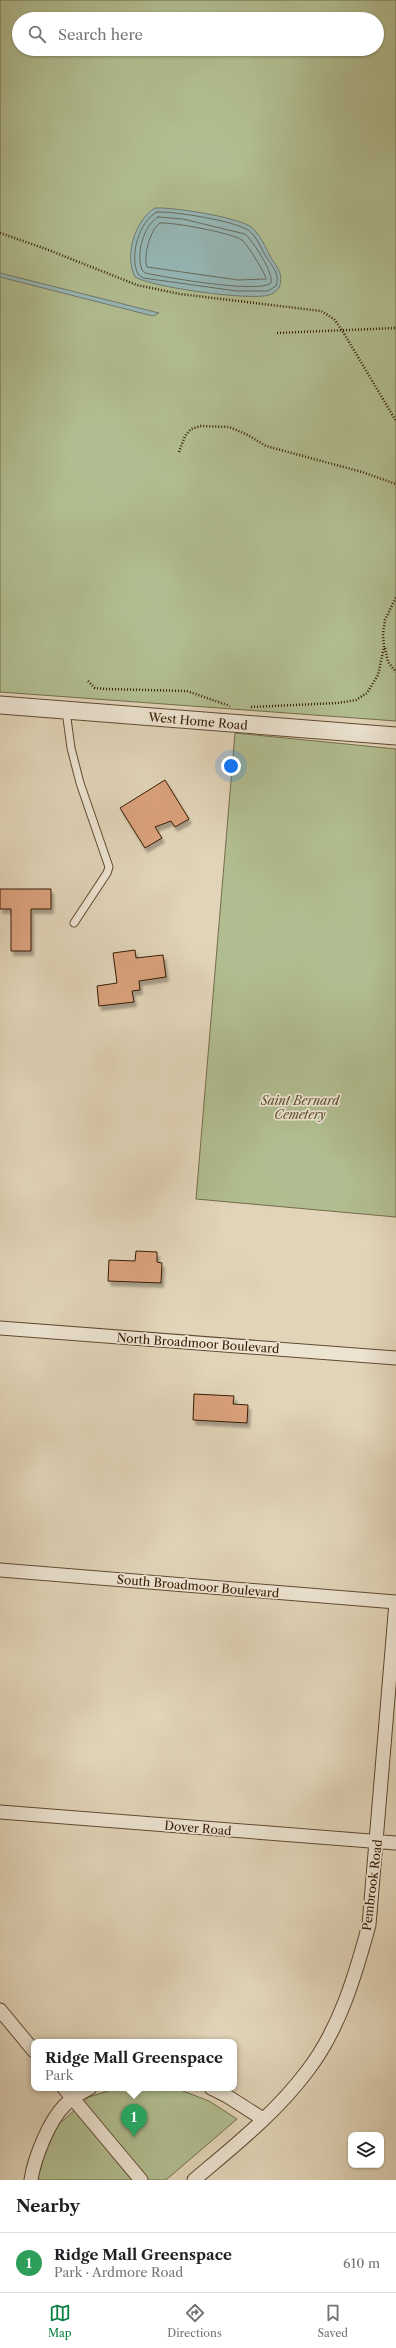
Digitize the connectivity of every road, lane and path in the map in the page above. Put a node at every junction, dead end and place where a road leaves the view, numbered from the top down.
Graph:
1 (0, 233) edge
2 (396, 328) edge
3 (342, 330) junction
4 (277, 332) dead end
5 (396, 422) edge
6 (179, 452) dead end
7 (396, 484) edge
8 (396, 597) edge
9 (384, 647) junction
10 (396, 672) edge
11 (88, 681) dead end
12 (0, 705) edge
13 (233, 707) dead end
14 (245, 707) dead end
15 (66, 710) junction
16 (396, 736) edge
17 (74, 923) dead end
18 (0, 1328) edge
19 (396, 1358) edge
20 (0, 1570) edge
21 (396, 1602) edge
22 (0, 1812) edge
23 (377, 1842) junction
24 (396, 1843) edge
25 (0, 2010) edge
26 (31, 2047) edge
27 (217, 2091) edge
28 (68, 2093) edge
29 (263, 2119) junction
30 (31, 2180) edge
31 (141, 2180) edge
32 (194, 2180) edge

1 - 3 path
2 - 3 path
3 - 4 path
3 - 5 path
6 - 7 path
8 - 9 path
9 - 10 path
9 - 14 path
11 - 13 path
12 - 15 street, West Home Road
15 - 16 street, West Home Road
15 - 17 lane
18 - 19 street, North Broadmoor Boulevard
20 - 21 street, South Broadmoor Boulevard
21 - 23 street, Pembrook Road
22 - 23 street, Dover Road
23 - 24 street, Dover Road
23 - 29 street, Pembrook Road
25 - 26 street
27 - 29 street
28 - 30 street
28 - 31 street
29 - 32 street, Pembrook Road

